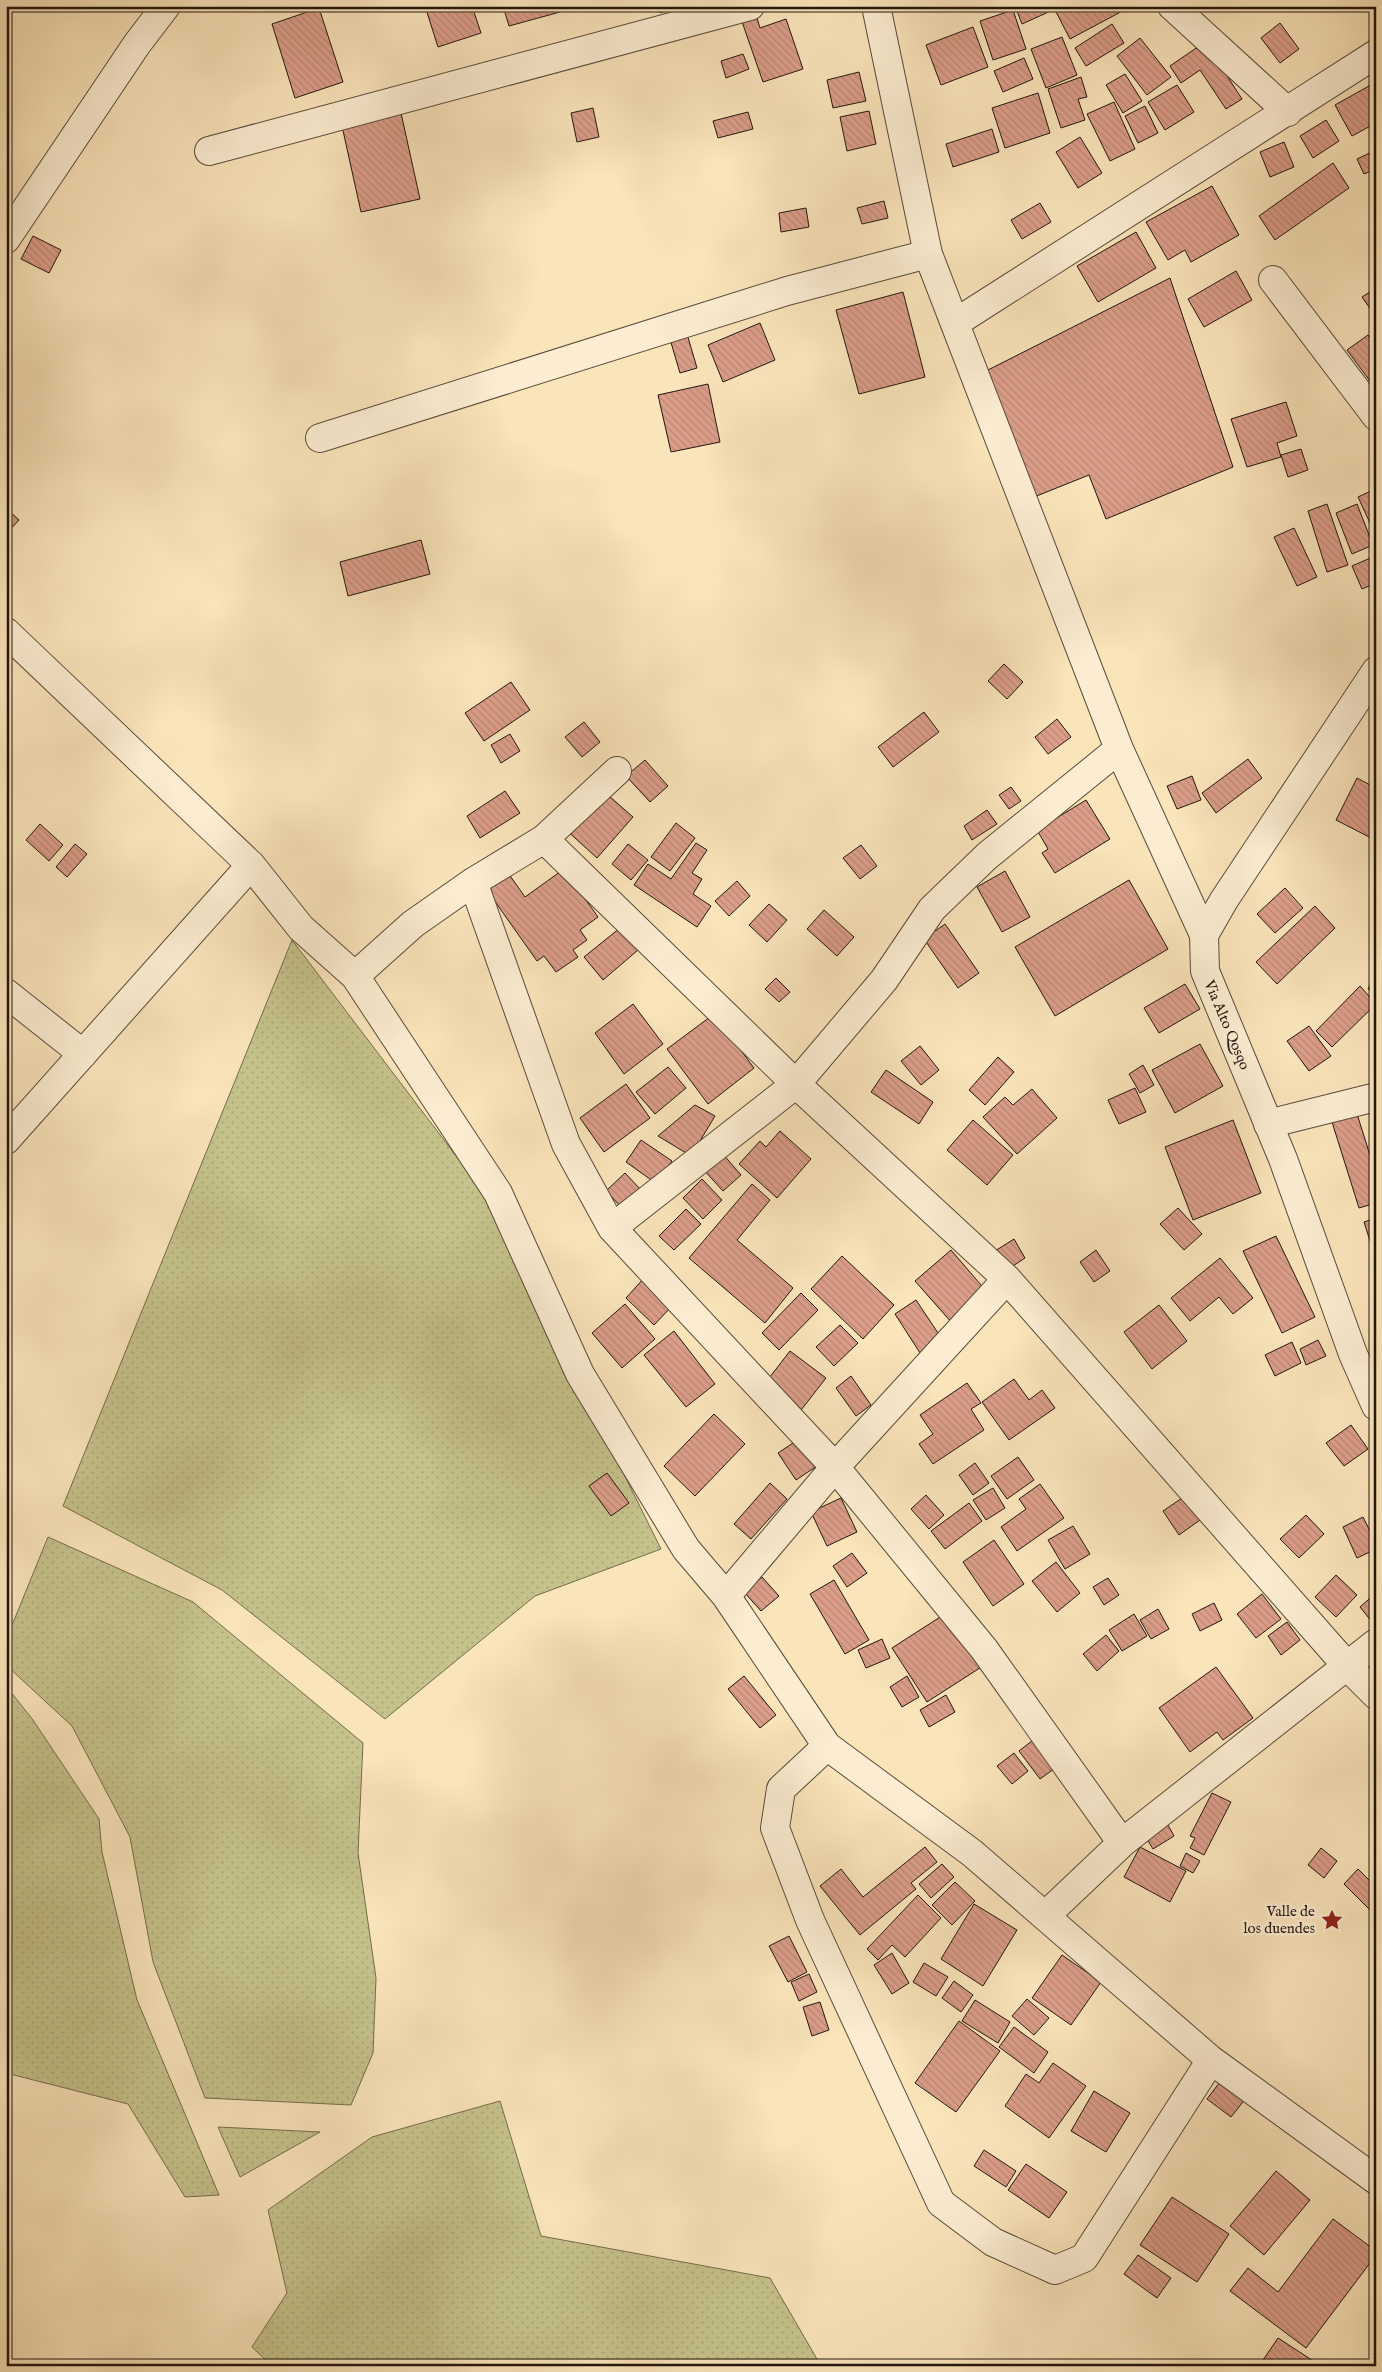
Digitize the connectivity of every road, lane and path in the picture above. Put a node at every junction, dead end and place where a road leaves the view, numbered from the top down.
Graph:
1 (166, 6) edge
2 (750, 6) edge
3 (876, 6) edge
4 (1172, 6) edge
5 (1376, 54) edge
6 (1288, 112) junction
7 (209, 150) dead end
8 (6, 239) edge
9 (928, 254) junction
10 (1273, 280) dead end
11 (955, 323) junction
12 (1376, 416) edge
13 (320, 438) dead end
14 (6, 632) edge
15 (1376, 670) edge
16 (1119, 750) junction
17 (617, 771) dead end
18 (544, 838) junction
19 (251, 865) junction
20 (473, 882) junction
21 (1204, 935) junction
22 (355, 976) junction
23 (6, 992) edge
24 (83, 1054) junction
25 (796, 1084) junction
26 (1376, 1097) edge
27 (1268, 1124) junction
28 (6, 1140) edge
29 (612, 1228) junction
30 (1007, 1279) junction
31 (1376, 1406) edge
32 (835, 1468) junction
33 (726, 1596) junction
34 (1376, 1643) edge
35 (1348, 1667) junction
36 (1376, 1695) edge
37 (827, 1746) junction
38 (1122, 1843) junction
39 (1045, 1916) junction
40 (1211, 2060) junction
41 (1376, 2180) edge

1 - 8 street
2 - 7 street
3 - 9 street
4 - 6 street
5 - 6 street
6 - 11 street
9 - 11 street
9 - 13 street
10 - 12 street
11 - 16 street
14 - 19 street
15 - 21 street
16 - 21 street
16 - 25 street
17 - 18 street
18 - 20 street
18 - 25 street
19 - 22 street
19 - 24 street
20 - 22 street
20 - 29 street
21 - 27 street, Via Alto Qosqo
22 - 33 street
23 - 24 street
24 - 28 street
25 - 29 street
25 - 30 street
26 - 27 street
27 - 31 street, Via Alto Qosqo
29 - 32 street
30 - 32 street
30 - 35 street
32 - 33 street
32 - 38 street
33 - 37 street
34 - 35 street
35 - 36 street
35 - 38 street
37 - 39 street
37 - 40 street
38 - 39 street
39 - 40 street
40 - 41 street

